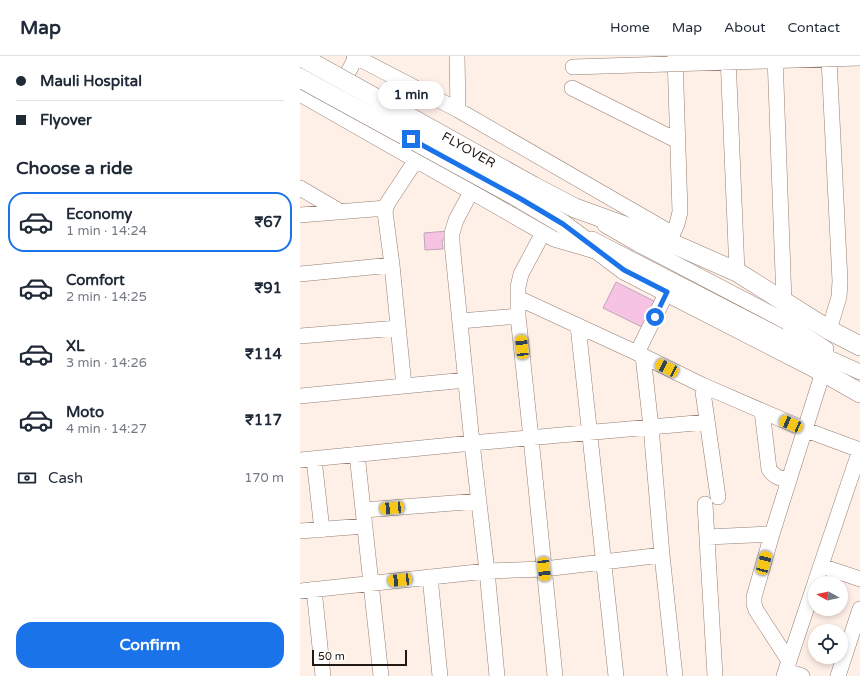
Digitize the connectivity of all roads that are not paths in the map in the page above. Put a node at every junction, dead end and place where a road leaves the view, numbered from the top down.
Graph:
1 (300, 56) edge
2 (355, 56) edge
3 (457, 56) edge
4 (775, 58) edge
5 (860, 58) edge
6 (728, 59) edge
7 (829, 59) junction
8 (675, 60) edge
9 (573, 67) dead end
10 (300, 78) edge
11 (572, 88) dead end
12 (300, 94) edge
13 (328, 110) junction
14 (458, 110) junction
15 (678, 141) junction
16 (416, 160) junction
17 (300, 188) edge
18 (471, 192) junction
19 (527, 193) junction
20 (386, 208) junction
21 (575, 208) junction
22 (341, 212) junction
23 (300, 215) edge
24 (563, 224) junction
25 (543, 233) junction
26 (671, 238) junction
27 (601, 252) junction
28 (392, 265) junction
29 (737, 272) junction
30 (300, 274) edge
31 (667, 292) junction
32 (518, 298) junction
33 (784, 301) junction
34 (518, 316) junction
35 (460, 321) junction
36 (578, 326) junction
37 (398, 328) junction
38 (829, 330) junction
39 (300, 336) edge
40 (859, 343) edge
41 (640, 355) junction
42 (823, 372) junction
43 (860, 372) edge
44 (466, 380) junction
45 (702, 385) junction
46 (404, 386) junction
47 (860, 393) edge
48 (300, 396) edge
49 (762, 411) junction
50 (707, 422) junction
51 (651, 427) junction
52 (806, 430) junction
53 (589, 433) junction
54 (531, 438) junction
55 (472, 443) junction
56 (860, 450) edge
57 (357, 454) junction
58 (307, 459) edge
59 (789, 480) junction
60 (479, 501) junction
61 (364, 510) junction
62 (365, 526) junction
63 (322, 530) junction
64 (300, 531) edge
65 (772, 534) junction
66 (707, 538) junction
67 (662, 555) junction
68 (603, 562) junction
69 (821, 566) junction
70 (544, 569) junction
71 (488, 571) junction
72 (817, 576) edge
73 (430, 577) junction
74 (860, 580) edge
75 (371, 583) junction
76 (307, 590) edge
77 (808, 604) edge
78 (860, 609) edge
79 (786, 669) edge
80 (323, 676) edge
81 (380, 676) edge
82 (440, 676) edge
83 (497, 676) edge
84 (555, 676) edge
85 (616, 676) edge
86 (675, 676) edge
87 (715, 676) edge
88 (802, 676) edge
89 (838, 676) edge

1 - 19 main road, FLYOVER, bridge
2 - 13 street
2 - 14 street
3 - 14 street
4 - 6 street
4 - 7 street
4 - 33 street
5 - 7 street
6 - 8 street
6 - 29 street
7 - 38 street
8 - 9 street
8 - 15 street
10 - 19 main road, FLYOVER, bridge
11 - 15 street
12 - 13 street
13 - 16 street
14 - 26 street
15 - 26 street
16 - 18 street
16 - 20 street
17 - 22 street
18 - 25 street
18 - 35 street
19 - 21 main road, FLYOVER
19 - 24 main road, FLYOVER
20 - 22 street
20 - 28 street
21 - 26 main road, FLYOVER
21 - 43 street
22 - 23 street
24 - 27 main road, FLYOVER
24 - 43 street
25 - 27 street
25 - 32 street
26 - 29 main road, FLYOVER
27 - 31 main road, FLYOVER
28 - 30 street
28 - 37 street
29 - 33 main road, FLYOVER
31 - 41 street
31 - 42 main road, FLYOVER
32 - 34 street
32 - 36 street
33 - 38 main road, FLYOVER
34 - 35 street
34 - 54 street
35 - 44 street
36 - 41 street
36 - 53 street
37 - 39 street
37 - 46 street
38 - 40 main road, FLYOVER
41 - 45 street
41 - 51 street
42 - 47 main road, FLYOVER
42 - 52 street
44 - 46 street
44 - 55 street
45 - 49 street
45 - 50 street
46 - 48 street
49 - 52 street
49 - 59 street
50 - 51 street
50 - 66 street
51 - 53 street
51 - 67 street
52 - 56 street
52 - 59 street
53 - 54 street
53 - 68 street
54 - 55 street
54 - 70 street
55 - 57 street
55 - 60 street
56 - 69 street
57 - 58 street
57 - 61 street
58 - 63 street
59 - 65 street
60 - 61 street
60 - 71 street
61 - 62 street
62 - 63 street
62 - 75 street
63 - 64 street
65 - 66 street
65 - 79 street
66 - 87 street
67 - 68 street
67 - 86 street
68 - 70 street
68 - 85 street
69 - 72 street
69 - 74 street
70 - 71 street
70 - 84 street
71 - 73 street
71 - 83 street
73 - 75 street
73 - 82 street
75 - 76 street
75 - 81 street
76 - 80 street
77 - 79 street
78 - 89 street
79 - 88 street

